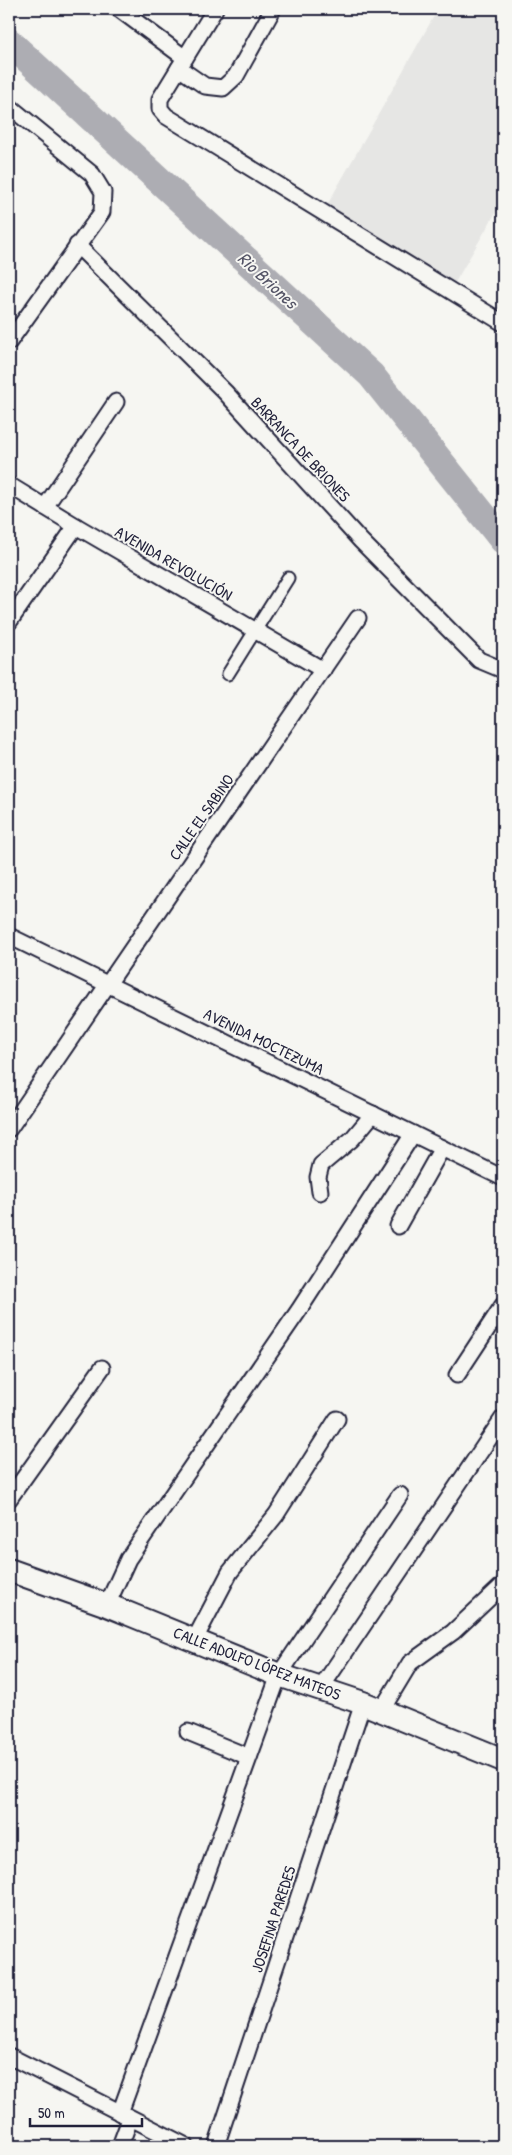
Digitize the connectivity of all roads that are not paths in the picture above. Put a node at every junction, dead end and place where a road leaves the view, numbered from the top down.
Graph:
1 (119, 9) edge
2 (215, 9) edge
3 (273, 9) edge
4 (182, 63) junction
5 (9, 106) edge
6 (77, 245) junction
7 (503, 323) edge
8 (9, 342) edge
9 (116, 402) dead end
10 (9, 485) edge
11 (45, 507) junction
12 (76, 526) junction
13 (288, 578) dead end
14 (358, 618) dead end
15 (9, 622) edge
16 (256, 631) junction
17 (323, 670) junction
18 (503, 670) edge
19 (228, 674) dead end
20 (9, 936) edge
21 (106, 984) junction
22 (373, 1114) junction
23 (9, 1129) edge
24 (413, 1134) junction
25 (442, 1148) junction
26 (503, 1178) edge
27 (320, 1192) dead end
28 (398, 1226) dead end
29 (503, 1306) edge
30 (102, 1368) dead end
31 (457, 1375) dead end
32 (503, 1418) edge
33 (337, 1419) dead end
34 (400, 1495) dead end
35 (9, 1499) edge
36 (9, 1570) edge
37 (502, 1587) edge
38 (106, 1604) junction
39 (195, 1640) junction
40 (279, 1675) junction
41 (321, 1688) junction
42 (372, 1707) junction
43 (188, 1732) dead end
44 (249, 1757) junction
45 (503, 1760) edge
46 (9, 2056) edge
47 (125, 2116) junction
48 (120, 2146) edge
49 (186, 2146) edge
50 (216, 2146) edge

1 - 4 street
2 - 4 street
3 - 4 street
4 - 7 street
5 - 6 street
6 - 8 street
6 - 18 street, BARRANCA DE BRIONES
9 - 11 street
10 - 11 street, AVENIDA REVOLUCIÓN
11 - 12 street, AVENIDA REVOLUCIÓN
12 - 15 street
12 - 16 street, AVENIDA REVOLUCIÓN
13 - 16 street
14 - 17 street, CALLE EL SABINO
16 - 17 street, AVENIDA REVOLUCIÓN
16 - 19 street
17 - 21 street, CALLE EL SABINO
20 - 21 street, AVENIDA MOCTEZUMA
21 - 22 street, AVENIDA MOCTEZUMA
21 - 23 street, CALLE EL SABINO
22 - 24 street, AVENIDA MOCTEZUMA
22 - 27 street
24 - 25 street, AVENIDA MOCTEZUMA
24 - 38 street
25 - 26 street, AVENIDA MOCTEZUMA
25 - 28 street
29 - 31 street
30 - 35 street
32 - 41 street
33 - 39 street
34 - 40 street
36 - 38 main road, CALLE ADOLFO LÓPEZ MATEOS
37 - 42 street, JOSEFINA PAREDES
38 - 39 main road, CALLE ADOLFO LÓPEZ MATEOS
39 - 40 main road, CALLE ADOLFO LÓPEZ MATEOS
40 - 41 main road, CALLE ADOLFO LÓPEZ MATEOS
40 - 44 street
41 - 42 main road, CALLE ADOLFO LÓPEZ MATEOS
42 - 45 main road, CALLE ADOLFO LÓPEZ MATEOS
42 - 50 street, JOSEFINA PAREDES
43 - 44 street
44 - 47 street
46 - 47 street
47 - 48 street
47 - 49 street

